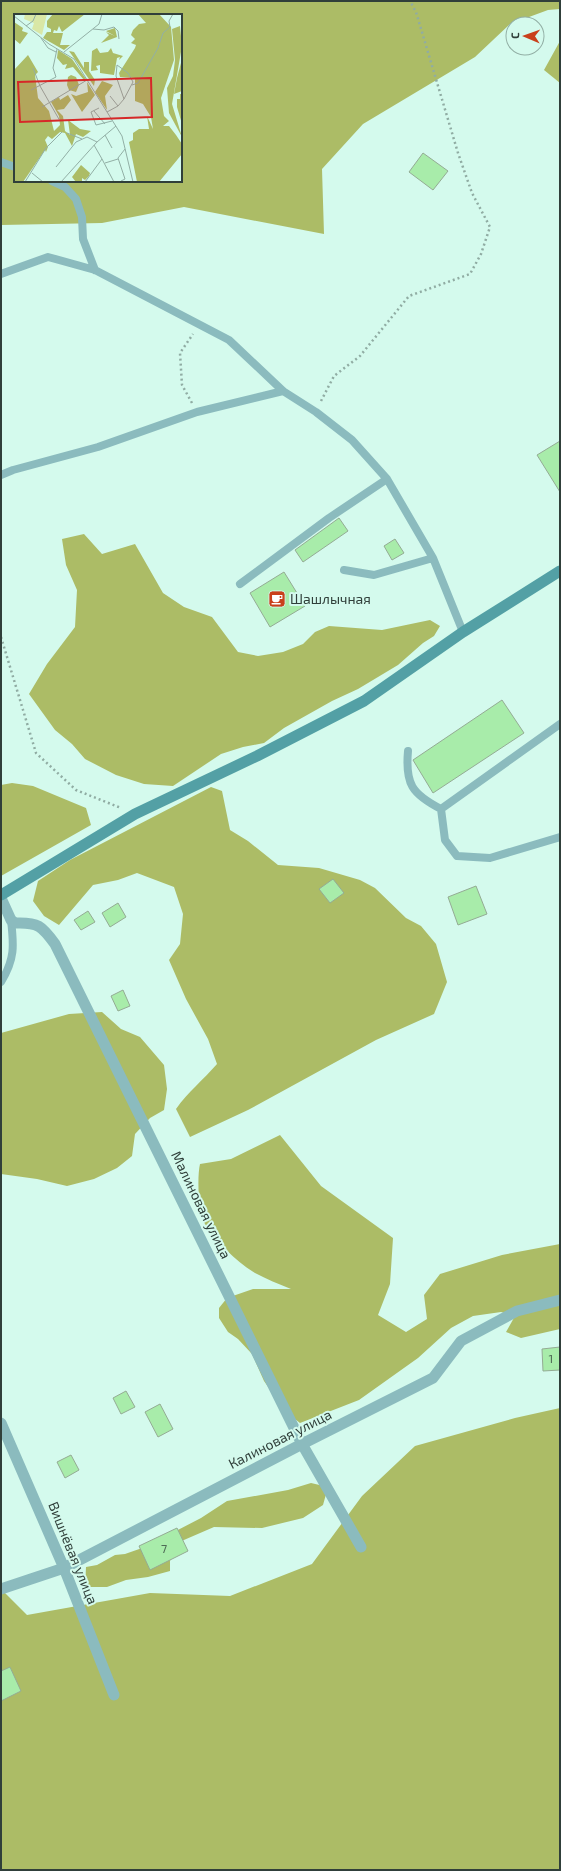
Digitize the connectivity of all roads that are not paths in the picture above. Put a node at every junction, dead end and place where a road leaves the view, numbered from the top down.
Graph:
1 (1, 162) edge
2 (14, 167) edge
3 (54, 182) edge
4 (95, 270) junction
5 (1, 274) edge
6 (283, 391) junction
7 (1, 475) edge
8 (387, 479) junction
9 (433, 558) junction
10 (344, 570) dead end
11 (560, 571) edge
12 (240, 584) dead end
13 (463, 632) junction
14 (560, 724) edge
15 (408, 751) dead end
16 (441, 809) junction
17 (560, 837) edge
18 (1, 897) edge
19 (11, 920) junction
20 (1, 982) edge
21 (560, 1300) edge
22 (1, 1423) edge
23 (302, 1444) junction
24 (361, 1547) dead end
25 (64, 1568) junction
26 (1, 1589) edge
27 (114, 1695) dead end

1 - 2 lane
3 - 4 lane
4 - 5 lane
4 - 6 lane
6 - 7 lane
6 - 8 lane
8 - 9 lane
8 - 12 lane
9 - 10 lane
9 - 13 lane
11 - 13 main road
13 - 18 main road
14 - 16 lane
15 - 16 lane
16 - 17 lane
18 - 19 street
19 - 20 lane
19 - 23 street, Малиновая улица
21 - 23 street, Калиновая улица
22 - 25 street, Вишнёвая улица
23 - 24 street, Малиновая улица
23 - 25 street, Калиновая улица
25 - 26 street, Калиновая улица
25 - 27 street, Вишнёвая улица

